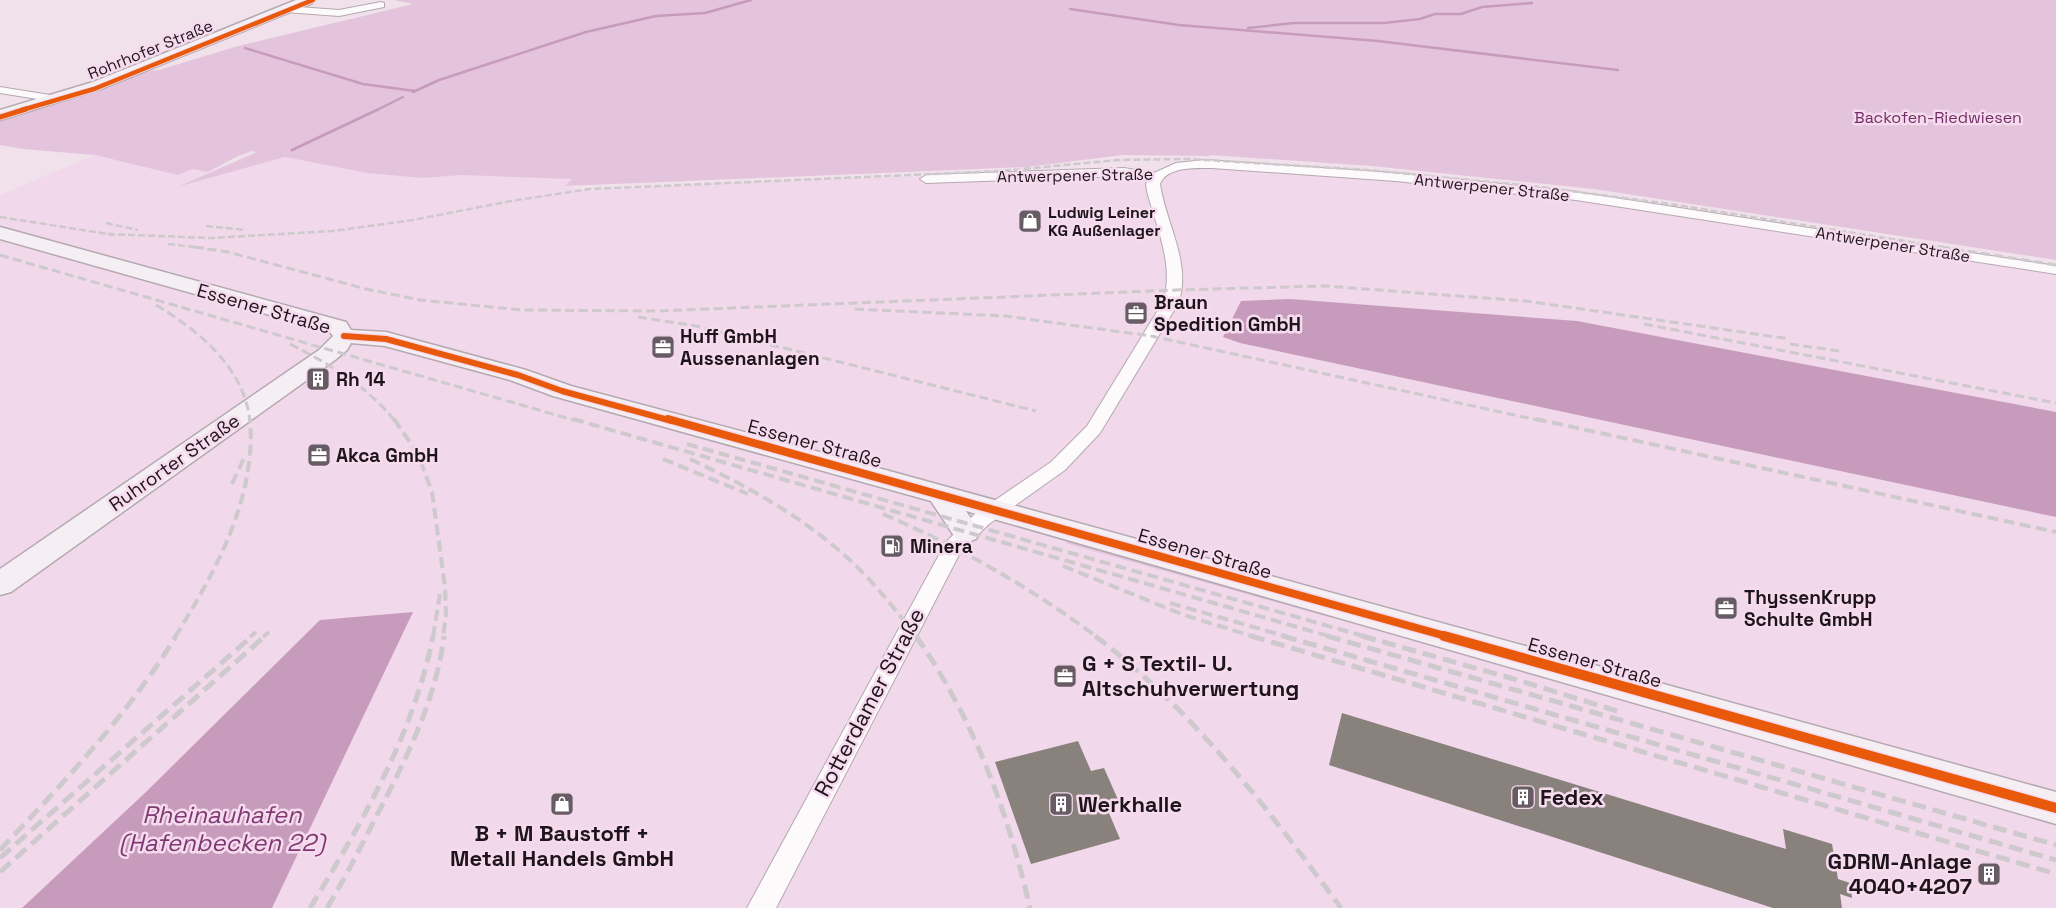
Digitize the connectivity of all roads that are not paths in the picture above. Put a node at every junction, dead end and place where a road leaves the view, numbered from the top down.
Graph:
1 (306, 0) edge
2 (381, 4) dead end
3 (286, 9) junction
4 (0, 90) edge
5 (56, 99) junction
6 (0, 115) edge
7 (1156, 177) junction
8 (926, 179) dead end
9 (0, 233) edge
10 (2056, 270) edge
11 (344, 336) junction
12 (942, 496) junction
13 (994, 510) junction
14 (966, 532) junction
15 (0, 584) edge
16 (2056, 808) edge
17 (761, 908) edge

1 - 3 street, Rohrhofer Straße
2 - 3 street, Rohrhofer Straße
3 - 5 street, Rohrhofer Straße
4 - 5 street
5 - 6 street, Rohrhofer Straße
7 - 8 street, Antwerpener Straße
7 - 10 street, Antwerpener Straße
7 - 13 street, Rotterdamer Straße
9 - 11 street, Essener Straße
11 - 12 street, Essener Straße
11 - 15 street, Ruhrorter Straße
12 - 13 street, Essener Straße
12 - 14 street
13 - 14 street, Rotterdamer Straße
13 - 16 street, Essener Straße
14 - 17 street, Rotterdamer Straße

